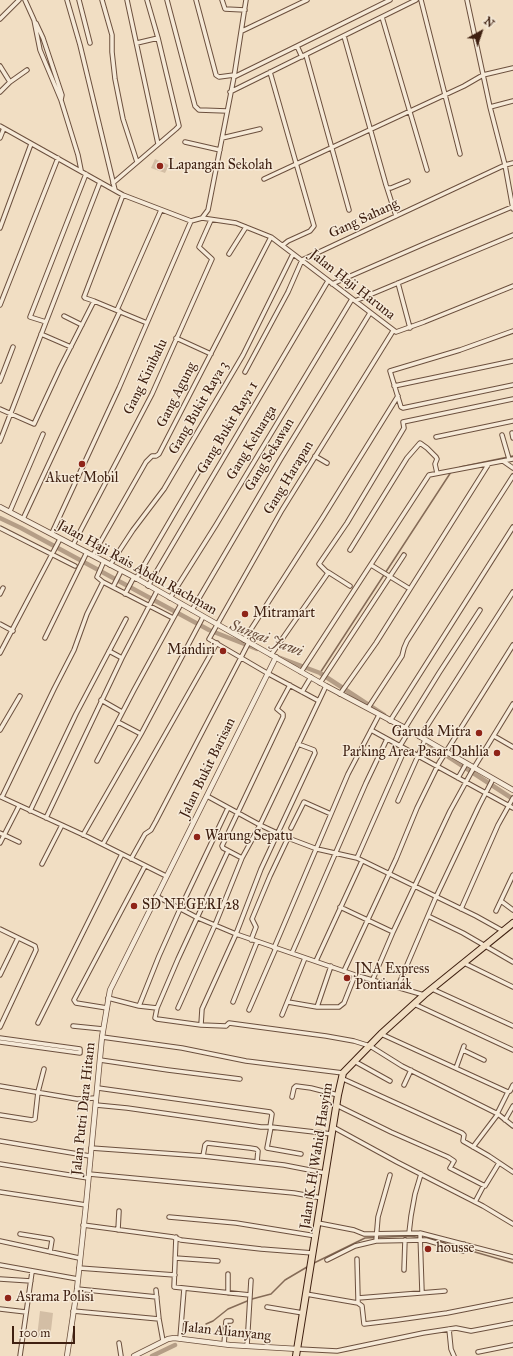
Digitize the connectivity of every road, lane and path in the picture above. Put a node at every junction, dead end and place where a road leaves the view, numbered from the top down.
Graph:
1 (19, 0) edge
2 (25, 0) edge
3 (67, 0) edge
4 (79, 0) edge
5 (104, 0) edge
6 (127, 0) edge
7 (147, 0) edge
8 (167, 0) edge
9 (196, 0) edge
10 (222, 0) edge
11 (246, 0) edge
12 (307, 0) edge
13 (390, 0) edge
14 (416, 0) edge
15 (421, 0) edge
16 (468, 0) edge
17 (245, 10) junction
18 (0, 12) edge
19 (382, 17) junction
20 (1, 18) edge
21 (34, 20) junction
22 (242, 30) junction
23 (344, 36) junction
24 (158, 38) junction
25 (90, 43) dead end
26 (137, 43) junction
27 (45, 44) junction
28 (38, 46) junction
29 (298, 46) junction
30 (304, 56) junction
31 (0, 66) edge
32 (513, 68) edge
33 (27, 70) dead end
34 (270, 72) junction
35 (483, 75) junction
36 (234, 76) junction
37 (10, 82) junction
38 (0, 92) edge
39 (230, 92) junction
40 (446, 94) junction
41 (61, 100) junction
42 (513, 101) edge
43 (490, 107) junction
44 (227, 111) junction
45 (410, 111) junction
46 (0, 126) edge
47 (4, 128) junction
48 (260, 129) dead end
49 (371, 130) junction
50 (0, 138) edge
51 (222, 138) junction
52 (185, 142) dead end
53 (31, 144) junction
54 (158, 144) junction
55 (333, 148) junction
56 (220, 150) junction
57 (460, 154) dead end
58 (58, 158) junction
59 (136, 162) junction
60 (513, 163) edge
61 (296, 165) junction
62 (505, 165) junction
63 (81, 170) junction
64 (427, 170) dead end
65 (86, 174) junction
66 (264, 179) dead end
67 (408, 181) dead end
68 (100, 182) junction
69 (113, 183) junction
70 (387, 188) junction
71 (115, 190) junction
72 (123, 195) junction
73 (512, 198) edge
74 (513, 208) edge
75 (161, 210) junction
76 (349, 210) dead end
77 (396, 216) junction
78 (202, 218) junction
79 (191, 220) junction
80 (211, 220) junction
81 (246, 227) junction
82 (0, 228) edge
83 (513, 236) edge
84 (271, 237) junction
85 (283, 245) junction
86 (229, 254) dead end
87 (293, 254) junction
88 (302, 260) junction
89 (330, 283) junction
90 (398, 283) junction
91 (513, 286) edge
92 (353, 300) junction
93 (94, 301) junction
94 (0, 305) edge
95 (118, 311) junction
96 (370, 313) junction
97 (64, 316) dead end
98 (46, 322) junction
99 (147, 323) junction
100 (82, 325) junction
101 (410, 328) junction
102 (393, 331) junction
103 (513, 331) edge
104 (41, 334) junction
105 (176, 338) junction
106 (13, 347) dead end
107 (70, 347) junction
108 (211, 354) junction
109 (513, 360) edge
110 (245, 372) dead end
111 (0, 381) edge
112 (513, 385) edge
113 (394, 386) junction
114 (398, 396) junction
115 (513, 399) edge
116 (0, 409) edge
117 (10, 414) junction
118 (513, 421) edge
119 (512, 433) dead end
120 (43, 434) dead end
121 (502, 435) dead end
122 (436, 437) dead end
123 (513, 438) edge
124 (0, 441) edge
125 (315, 456) junction
126 (511, 459) edge
127 (503, 461) junction
128 (328, 463) dead end
129 (488, 464) junction
130 (513, 468) edge
131 (200, 471) dead end
132 (436, 471) junction
133 (513, 476) edge
134 (0, 507) edge
135 (10, 511) junction
136 (23, 519) junction
137 (513, 527) edge
138 (1, 528) edge
139 (52, 533) junction
140 (0, 534) edge
141 (60, 540) junction
142 (73, 545) junction
143 (350, 550) dead end
144 (53, 553) junction
145 (86, 554) junction
146 (93, 555) junction
147 (404, 555) dead end
148 (102, 563) junction
149 (110, 565) junction
150 (371, 565) junction
151 (76, 566) dead end
152 (328, 572) junction
153 (120, 573) junction
154 (390, 577) junction
155 (135, 578) junction
156 (103, 582) junction
157 (114, 585) junction
158 (148, 586) junction
159 (350, 586) dead end
160 (3, 588) dead end
161 (410, 589) junction
162 (126, 592) junction
163 (156, 592) junction
164 (513, 592) edge
165 (0, 594) edge
166 (170, 598) junction
167 (149, 604) junction
168 (180, 605) junction
169 (192, 610) junction
170 (480, 610) dead end
171 (173, 617) junction
172 (126, 619) dead end
173 (202, 619) junction
174 (0, 624) edge
175 (215, 626) junction
176 (13, 631) junction
177 (45, 638) dead end
178 (244, 640) junction
179 (217, 643) junction
180 (249, 644) junction
181 (513, 645) edge
182 (109, 651) junction
183 (0, 653) edge
184 (243, 657) junction
185 (273, 657) junction
186 (122, 658) junction
187 (299, 670) junction
188 (268, 671) junction
189 (310, 679) junction
190 (320, 683) junction
191 (290, 685) junction
192 (326, 688) junction
193 (304, 690) junction
194 (340, 694) junction
195 (20, 696) dead end
196 (101, 700) junction
197 (320, 700) junction
198 (513, 704) edge
199 (368, 708) junction
200 (122, 712) junction
201 (379, 716) junction
202 (390, 720) junction
203 (118, 722) junction
204 (372, 729) junction
205 (0, 730) edge
206 (407, 731) junction
207 (141, 734) junction
208 (494, 736) junction
209 (420, 737) junction
210 (387, 739) junction
211 (425, 740) junction
212 (298, 744) junction
213 (401, 745) junction
214 (513, 747) edge
215 (405, 749) junction
216 (444, 754) junction
217 (418, 755) junction
218 (97, 761) dead end
219 (466, 764) junction
220 (438, 765) junction
221 (473, 770) junction
222 (458, 776) junction
223 (467, 781) junction
224 (492, 781) junction
225 (513, 790) edge
226 (486, 791) junction
227 (1, 796) edge
228 (207, 796) junction
229 (513, 798) edge
230 (398, 801) dead end
231 (509, 804) junction
232 (19, 806) junction
233 (228, 808) junction
234 (513, 808) edge
235 (30, 811) junction
236 (239, 814) junction
237 (331, 814) junction
238 (46, 818) junction
239 (62, 825) junction
240 (260, 825) junction
241 (291, 828) dead end
242 (2, 834) edge
243 (279, 834) junction
244 (83, 835) junction
245 (288, 838) junction
246 (19, 842) dead end
247 (0, 843) edge
248 (103, 844) junction
249 (317, 849) junction
250 (228, 851) junction
251 (336, 852) junction
252 (122, 854) junction
253 (131, 858) junction
254 (242, 858) junction
255 (357, 858) junction
256 (362, 861) junction
257 (42, 864) dead end
258 (145, 866) junction
259 (388, 874) junction
260 (513, 875) edge
261 (166, 876) junction
262 (415, 886) junction
263 (156, 896) junction
264 (436, 897) junction
265 (500, 901) junction
266 (340, 907) junction
267 (180, 909) junction
268 (461, 909) junction
269 (513, 910) edge
270 (496, 911) dead end
271 (428, 916) junction
272 (198, 918) junction
273 (367, 919) junction
274 (513, 923) edge
275 (215, 925) junction
276 (0, 929) edge
277 (503, 931) junction
278 (394, 932) junction
279 (236, 934) junction
280 (18, 938) junction
281 (251, 940) junction
282 (257, 942) junction
283 (485, 945) junction
284 (275, 948) junction
285 (292, 953) junction
286 (305, 958) junction
287 (316, 961) junction
288 (513, 962) edge
289 (463, 963) junction
290 (331, 966) junction
291 (344, 971) junction
292 (0, 975) edge
293 (355, 975) junction
294 (373, 979) junction
295 (398, 986) junction
296 (513, 987) edge
297 (432, 989) junction
298 (424, 995) junction
299 (108, 998) junction
300 (233, 1002) dead end
301 (288, 1002) junction
302 (414, 1004) junction
303 (139, 1006) junction
304 (317, 1007) junction
305 (106, 1008) junction
306 (157, 1008) junction
307 (178, 1008) dead end
308 (249, 1010) dead end
309 (282, 1015) dead end
310 (38, 1023) dead end
311 (201, 1025) junction
312 (73, 1026) dead end
313 (513, 1026) edge
314 (0, 1027) edge
315 (103, 1029) junction
316 (381, 1034) junction
317 (102, 1037) junction
318 (0, 1038) edge
319 (0, 1042) edge
320 (18, 1042) junction
321 (370, 1046) junction
322 (513, 1050) edge
323 (100, 1060) junction
324 (484, 1060) dead end
325 (354, 1061) junction
326 (456, 1068) junction
327 (44, 1069) dead end
328 (411, 1070) junction
329 (342, 1076) junction
330 (240, 1079) dead end
331 (390, 1081) dead end
332 (404, 1085) dead end
333 (513, 1085) edge
334 (0, 1086) edge
335 (98, 1088) junction
336 (38, 1092) junction
337 (508, 1092) junction
338 (338, 1095) junction
339 (292, 1097) dead end
340 (96, 1098) junction
341 (96, 1105) junction
342 (336, 1105) junction
343 (513, 1106) edge
344 (497, 1114) junction
345 (0, 1115) edge
346 (505, 1120) junction
347 (513, 1126) edge
348 (271, 1127) junction
349 (333, 1127) junction
350 (332, 1134) junction
351 (0, 1141) edge
352 (473, 1147) junction
353 (91, 1148) junction
354 (301, 1154) dead end
355 (90, 1156) junction
356 (203, 1156) junction
357 (257, 1162) junction
358 (499, 1163) junction
359 (0, 1164) edge
360 (513, 1172) edge
361 (325, 1173) junction
362 (421, 1174) junction
363 (390, 1175) dead end
364 (88, 1176) junction
365 (484, 1185) junction
366 (0, 1192) edge
367 (322, 1198) junction
368 (476, 1202) junction
369 (86, 1205) junction
370 (119, 1211) dead end
371 (168, 1218) dead end
372 (318, 1223) junction
373 (513, 1224) edge
374 (83, 1225) junction
375 (118, 1230) junction
376 (410, 1233) junction
377 (420, 1233) junction
378 (20, 1234) dead end
379 (376, 1235) junction
380 (316, 1236) junction
381 (176, 1238) junction
382 (405, 1240) junction
383 (420, 1240) junction
384 (0, 1241) edge
385 (376, 1241) junction
386 (446, 1242) junction
387 (464, 1247) junction
388 (50, 1252) junction
389 (313, 1254) junction
390 (513, 1257) edge
391 (79, 1258) junction
392 (175, 1258) junction
393 (357, 1259) dead end
394 (327, 1260) dead end
395 (218, 1261) dead end
396 (0, 1265) edge
397 (79, 1268) junction
398 (404, 1270) dead end
399 (32, 1272) junction
400 (228, 1274) dead end
401 (175, 1275) junction
402 (0, 1279) edge
403 (78, 1279) junction
404 (251, 1280) dead end
405 (31, 1281) junction
406 (77, 1289) junction
407 (184, 1289) junction
408 (156, 1290) dead end
409 (444, 1291) dead end
410 (422, 1292) junction
411 (228, 1293) junction
412 (306, 1294) junction
413 (157, 1297) junction
414 (250, 1298) junction
415 (358, 1298) junction
416 (513, 1300) edge
417 (358, 1303) junction
418 (267, 1307) dead end
419 (0, 1309) edge
420 (73, 1310) junction
421 (26, 1312) junction
422 (303, 1313) junction
423 (159, 1319) junction
424 (231, 1321) dead end
425 (513, 1322) edge
426 (449, 1329) junction
427 (180, 1338) junction
428 (163, 1342) junction
429 (119, 1343) dead end
430 (224, 1344) junction
431 (513, 1345) edge
432 (247, 1346) junction
433 (478, 1352) dead end
434 (297, 1353) edge
435 (20, 1356) edge
436 (67, 1356) edge
437 (121, 1356) edge
438 (134, 1356) edge
439 (454, 1356) edge

1 - 20 street
2 - 21 street
3 - 69 street
4 - 25 street
5 - 59 street
6 - 26 street
7 - 24 street
8 - 44 street
9 - 36 street
10 - 17 street
11 - 17 street
12 - 22 street
13 - 29 street
14 - 19 street
15 - 40 street
16 - 35 street
17 - 22 street
18 - 20 street
19 - 23 street
19 - 45 street
21 - 27 street
21 - 28 street
22 - 36 street
23 - 30 street
23 - 49 street
24 - 26 street
24 - 54 street
26 - 54 street
27 - 28 street
27 - 41 street
28 - 41 street
29 - 30 street
29 - 36 street
30 - 34 street
30 - 55 street
31 - 37 street
32 - 35 street
33 - 37 street
34 - 39 street
34 - 61 street
35 - 40 street
35 - 43 street
36 - 39 street
37 - 38 street
39 - 44 street
40 - 45 street
40 - 57 street
41 - 63 street
42 - 43 street
43 - 62 street
44 - 51 street
45 - 49 street
45 - 64 street
46 - 47 street
47 - 50 street
47 - 53 street
48 - 51 street
49 - 55 street
49 - 70 street
51 - 56 street
52 - 56 street
53 - 58 street
53 - 82 street
54 - 59 street
55 - 61 street
55 - 76 street
56 - 78 street
58 - 63 street
58 - 94 street
59 - 69 street
60 - 62 street, Gang Sahang
61 - 66 street
61 - 85 street
62 - 73 street
62 - 77 street, Gang Sahang
63 - 65 street
65 - 68 street
65 - 98 street
67 - 70 street
68 - 71 street
68 - 98 street
69 - 71 street
70 - 77 street
71 - 72 street
72 - 75 street
72 - 93 street
73 - 74 street
74 - 89 street
75 - 79 street
75 - 95 street
77 - 88 street, Gang Sahang
78 - 79 street
78 - 80 street, Jalan Haji Haruna
79 - 99 street
80 - 81 street, Jalan Haji Haruna
80 - 105 street, Gang Kinibalu
81 - 84 street, Jalan Haji Haruna
81 - 86 street
83 - 90 street
84 - 85 street, Jalan Haji Haruna
84 - 108 street, Gang Agung
85 - 87 street, Jalan Haji Haruna
87 - 88 street, Jalan Haji Haruna
87 - 149 street, Gang Bukit Raya 3
88 - 89 street, Jalan Haji Haruna
88 - 110 street
89 - 92 street, Jalan Haji Haruna
89 - 158 street, Gang Bukit Raya 1
90 - 92 street
90 - 101 street
91 - 101 street, Jalan Haji Haruna
92 - 96 street, Jalan Haji Haruna
92 - 166 street, Gang Keluarga
93 - 95 street
93 - 100 street
95 - 99 street
95 - 136 street
96 - 102 street, Jalan Haji Haruna
96 - 169 street, Gang Sekawan
97 - 100 street
98 - 104 street
99 - 139 street
100 - 107 street
101 - 102 street, Jalan Haji Haruna
102 - 125 street, Gang Harapan
103 - 113 street
104 - 107 street
104 - 117 street
105 - 108 street
105 - 142 street, Gang Kinibalu
106 - 111 street
107 - 117 street
108 - 146 street, Gang Agung
109 - 113 street
112 - 114 street
113 - 114 street
114 - 178 street
115 - 152 street
116 - 117 street
117 - 124 street
118 - 122 street
119 - 123 street
120 - 135 street
121 - 126 street
125 - 128 street
125 - 175 street, Gang Harapan
126 - 127 street
127 - 129 street
127 - 130 street
129 - 132 street
129 - 161 street
131 - 155 street
132 - 143 street
132 - 150 street
133 - 199 street
134 - 135 street, Jalan Haji Rais Abdul Rachman
135 - 136 street, Jalan Haji Rais Abdul Rachman
136 - 139 street, Jalan Haji Rais Abdul Rachman
137 - 202 street
138 - 140 street
138 - 144 street
139 - 141 street, Jalan Haji Rais Abdul Rachman
141 - 142 street, Jalan Haji Rais Abdul Rachman
141 - 144 street
142 - 145 street, Jalan Haji Rais Abdul Rachman
144 - 151 street
144 - 176 street
145 - 146 street, Jalan Haji Rais Abdul Rachman
145 - 177 street
146 - 148 street, Jalan Haji Rais Abdul Rachman
147 - 154 street
148 - 149 street, Jalan Haji Rais Abdul Rachman
148 - 156 street
149 - 153 street, Jalan Haji Rais Abdul Rachman
150 - 154 street
150 - 187 street
152 - 159 street
152 - 185 street
153 - 155 street, Jalan Haji Rais Abdul Rachman
153 - 157 street
154 - 161 street
154 - 190 street
155 - 158 street, Jalan Haji Rais Abdul Rachman
155 - 162 street
156 - 157 street
156 - 227 street
157 - 162 street
158 - 163 street, Jalan Haji Rais Abdul Rachman
160 - 165 street
161 - 194 street
162 - 167 street
163 - 166 street, Jalan Haji Rais Abdul Rachman
163 - 167 street
164 - 209 street
166 - 168 street, Jalan Haji Rais Abdul Rachman
167 - 171 street
167 - 186 street
168 - 169 street, Jalan Haji Rais Abdul Rachman
168 - 171 street
169 - 173 street, Jalan Haji Rais Abdul Rachman
170 - 206 street
171 - 200 street
172 - 182 street
173 - 175 street, Jalan Haji Rais Abdul Rachman
173 - 207 street
174 - 176 street
175 - 178 street, Jalan Haji Rais Abdul Rachman
175 - 179 street, Gang Harapan
176 - 183 street
178 - 180 street, Jalan Haji Rais Abdul Rachman
179 - 184 street
179 - 248 street
180 - 184 street
180 - 185 street, Jalan Haji Rais Abdul Rachman
181 - 216 street
182 - 186 street
182 - 235 street
184 - 188 street
184 - 253 street
185 - 187 street, Jalan Haji Rais Abdul Rachman
185 - 188 street, Jalan Bukit Barisan
186 - 196 street
187 - 189 street, Jalan Haji Rais Abdul Rachman
188 - 191 street
188 - 228 street, Jalan Bukit Barisan
189 - 190 street, Jalan Haji Rais Abdul Rachman
189 - 193 street
190 - 192 street, Jalan Haji Rais Abdul Rachman
191 - 193 street
191 - 236 street
192 - 194 street, Jalan Haji Rais Abdul Rachman
192 - 197 street
193 - 197 street
194 - 199 street, Jalan Haji Rais Abdul Rachman
195 - 205 street
196 - 200 street
196 - 238 street
197 - 212 street
198 - 208 street
199 - 201 street, Jalan Haji Rais Abdul Rachman
200 - 203 street
201 - 202 street, Jalan Haji Rais Abdul Rachman
201 - 204 street
202 - 206 street, Jalan Haji Rais Abdul Rachman
203 - 207 street
203 - 218 street
204 - 210 street
204 - 237 street
206 - 209 street, Jalan Haji Rais Abdul Rachman
206 - 213 street
207 - 244 street
208 - 214 street
208 - 221 street
209 - 211 street, Jalan Haji Rais Abdul Rachman
210 - 213 street
210 - 251 street
211 - 216 street, Jalan Haji Rais Abdul Rachman
211 - 217 street
212 - 240 street
212 - 243 street
213 - 215 street
215 - 217 street
215 - 255 street
216 - 219 street, Jalan Haji Rais Abdul Rachman
216 - 220 street
217 - 220 street
217 - 230 street
219 - 221 street, Jalan Haji Rais Abdul Rachman
219 - 222 street
220 - 222 street
220 - 259 street
221 - 223 street
221 - 224 street, Jalan Haji Rais Abdul Rachman
222 - 223 street
223 - 226 street
223 - 262 street
224 - 225 street, Jalan Haji Rais Abdul Rachman
224 - 226 street
226 - 231 street
226 - 264 street
227 - 232 street
228 - 233 street
228 - 261 street, Jalan Bukit Barisan
229 - 231 street
231 - 234 street
231 - 268 street
232 - 235 street
232 - 242 street
233 - 236 street
233 - 267 street
235 - 238 street
236 - 240 street
236 - 250 street
237 - 241 street
237 - 249 street
238 - 239 street
239 - 244 street
239 - 257 street
240 - 243 street
240 - 254 street
242 - 246 street
242 - 247 street
243 - 245 street
243 - 279 street
244 - 248 street
245 - 249 street
245 - 281 street
248 - 252 street
249 - 251 street
249 - 284 street
250 - 254 street
250 - 272 street
251 - 255 street
251 - 285 street
252 - 253 street
252 - 310 street
253 - 258 street
254 - 275 street
255 - 256 street
256 - 259 street
256 - 266 street
258 - 261 street
258 - 305 street
259 - 262 street
259 - 273 street
260 - 265 street
261 - 263 street, Jalan Putri Dara Hitam
262 - 264 street
262 - 278 street
263 - 267 street
263 - 299 street, Jalan Putri Dara Hitam
264 - 268 street
264 - 271 street
265 - 269 street
265 - 270 street
266 - 273 street
266 - 287 street
267 - 272 street
267 - 303 street
268 - 277 street
271 - 283 street
271 - 295 street
272 - 275 street
272 - 306 street
273 - 278 street
273 - 291 street
274 - 277 main road, Jalan K.H. Wahid Hasyim
275 - 279 street
275 - 307 street
276 - 280 street
277 - 283 main road, Jalan K.H. Wahid Hasyim
278 - 294 street
279 - 281 street
279 - 311 street
280 - 292 street
280 - 314 street
281 - 282 street
282 - 284 street
282 - 300 street
283 - 288 street
283 - 289 main road, Jalan K.H. Wahid Hasyim
284 - 285 street
284 - 308 street
285 - 286 street
286 - 287 street
286 - 301 street
287 - 290 street
289 - 296 street
289 - 297 main road, Jalan K.H. Wahid Hasyim
290 - 291 street
290 - 304 street
291 - 293 street
293 - 294 street
293 - 304 street
294 - 295 street
295 - 298 street
297 - 298 main road, Jalan K.H. Wahid Hasyim
297 - 313 street
298 - 302 main road, Jalan K.H. Wahid Hasyim
299 - 303 street
299 - 305 street, Jalan Putri Dara Hitam
301 - 304 street
301 - 309 street
302 - 316 main road, Jalan K.H. Wahid Hasyim
302 - 322 street
303 - 306 street
305 - 315 street, Jalan Putri Dara Hitam
306 - 311 street
311 - 321 street
312 - 315 street
315 - 317 street, Jalan Putri Dara Hitam
316 - 321 main road, Jalan K.H. Wahid Hasyim
316 - 326 street
317 - 323 street, Jalan Putri Dara Hitam
317 - 329 street
318 - 320 street
319 - 320 street
320 - 320 street
321 - 325 main road, Jalan K.H. Wahid Hasyim
321 - 328 street
323 - 330 street
323 - 335 street, Jalan Putri Dara Hitam
324 - 326 street
325 - 329 main road, Jalan K.H. Wahid Hasyim
325 - 331 street
326 - 337 street
327 - 336 street
328 - 332 street
328 - 344 street
329 - 338 main road, Jalan K.H. Wahid Hasyim
329 - 352 street
333 - 337 street
334 - 336 street
335 - 340 street, Jalan Putri Dara Hitam
335 - 348 street
336 - 340 street
336 - 345 street
337 - 344 street
338 - 339 street
338 - 342 main road, Jalan K.H. Wahid Hasyim
340 - 341 street, Jalan Putri Dara Hitam
341 - 348 street
341 - 353 street, Jalan Putri Dara Hitam
342 - 349 main road, Jalan K.H. Wahid Hasyim
342 - 365 street
343 - 346 street
344 - 346 street
344 - 352 street
346 - 347 street
348 - 350 street
348 - 354 street
349 - 350 main road, Jalan K.H. Wahid Hasyim
349 - 362 street
350 - 361 main road, Jalan K.H. Wahid Hasyim
351 - 355 street
352 - 358 street
353 - 355 street, Jalan Putri Dara Hitam
353 - 356 street
355 - 364 street, Jalan Putri Dara Hitam
356 - 357 street
356 - 357 street
357 - 361 street
358 - 360 street
358 - 365 street
359 - 364 street
361 - 367 main road, Jalan K.H. Wahid Hasyim
362 - 368 street
362 - 376 street
363 - 379 street
364 - 367 street
364 - 369 street, Jalan Putri Dara Hitam
365 - 368 street
366 - 369 street
367 - 372 main road, Jalan K.H. Wahid Hasyim
368 - 373 street
369 - 374 street, Jalan Putri Dara Hitam
370 - 375 street
371 - 380 street
372 - 379 street
372 - 380 main road, Jalan K.H. Wahid Hasyim
374 - 375 street
374 - 391 street, Jalan Putri Dara Hitam
375 - 381 street
376 - 377 street
376 - 379 street
377 - 383 street
377 - 386 street
378 - 388 street
379 - 385 street
380 - 389 main road, Jalan K.H. Wahid Hasyim
381 - 389 street
381 - 392 street
382 - 383 street
382 - 385 street
382 - 398 street
383 - 386 street
383 - 410 street
384 - 388 street
385 - 394 street
386 - 387 street
386 - 387 street
387 - 390 street
388 - 391 street
389 - 412 main road, Jalan K.H. Wahid Hasyim
391 - 397 street, Jalan Putri Dara Hitam
392 - 395 street
392 - 401 street
393 - 415 street
396 - 399 street
397 - 401 street
397 - 403 street, Jalan Putri Dara Hitam
399 - 403 street
399 - 405 street
400 - 411 street
401 - 407 street
402 - 405 street
403 - 406 street, Jalan Putri Dara Hitam
404 - 414 street
405 - 421 street
406 - 413 street
406 - 420 street, Jalan Putri Dara Hitam
407 - 411 street
407 - 427 street
408 - 413 street
409 - 410 street
410 - 415 street
411 - 414 street
412 - 417 street
412 - 422 main road, Jalan K.H. Wahid Hasyim
413 - 423 street
414 - 432 street
415 - 417 street
416 - 417 street
418 - 422 street
419 - 421 street
420 - 423 street
420 - 436 street, Jalan Putri Dara Hitam
421 - 435 street
422 - 434 main road, Jalan K.H. Wahid Hasyim
423 - 428 street
424 - 430 street
425 - 426 street
426 - 434 street
426 - 439 street
427 - 428 street, Jalan Alianyang
427 - 430 street, Jalan Alianyang
428 - 438 street, Jalan Alianyang
429 - 437 street
430 - 432 street, Jalan Alianyang
431 - 433 street
432 - 434 street, Jalan Alianyang

